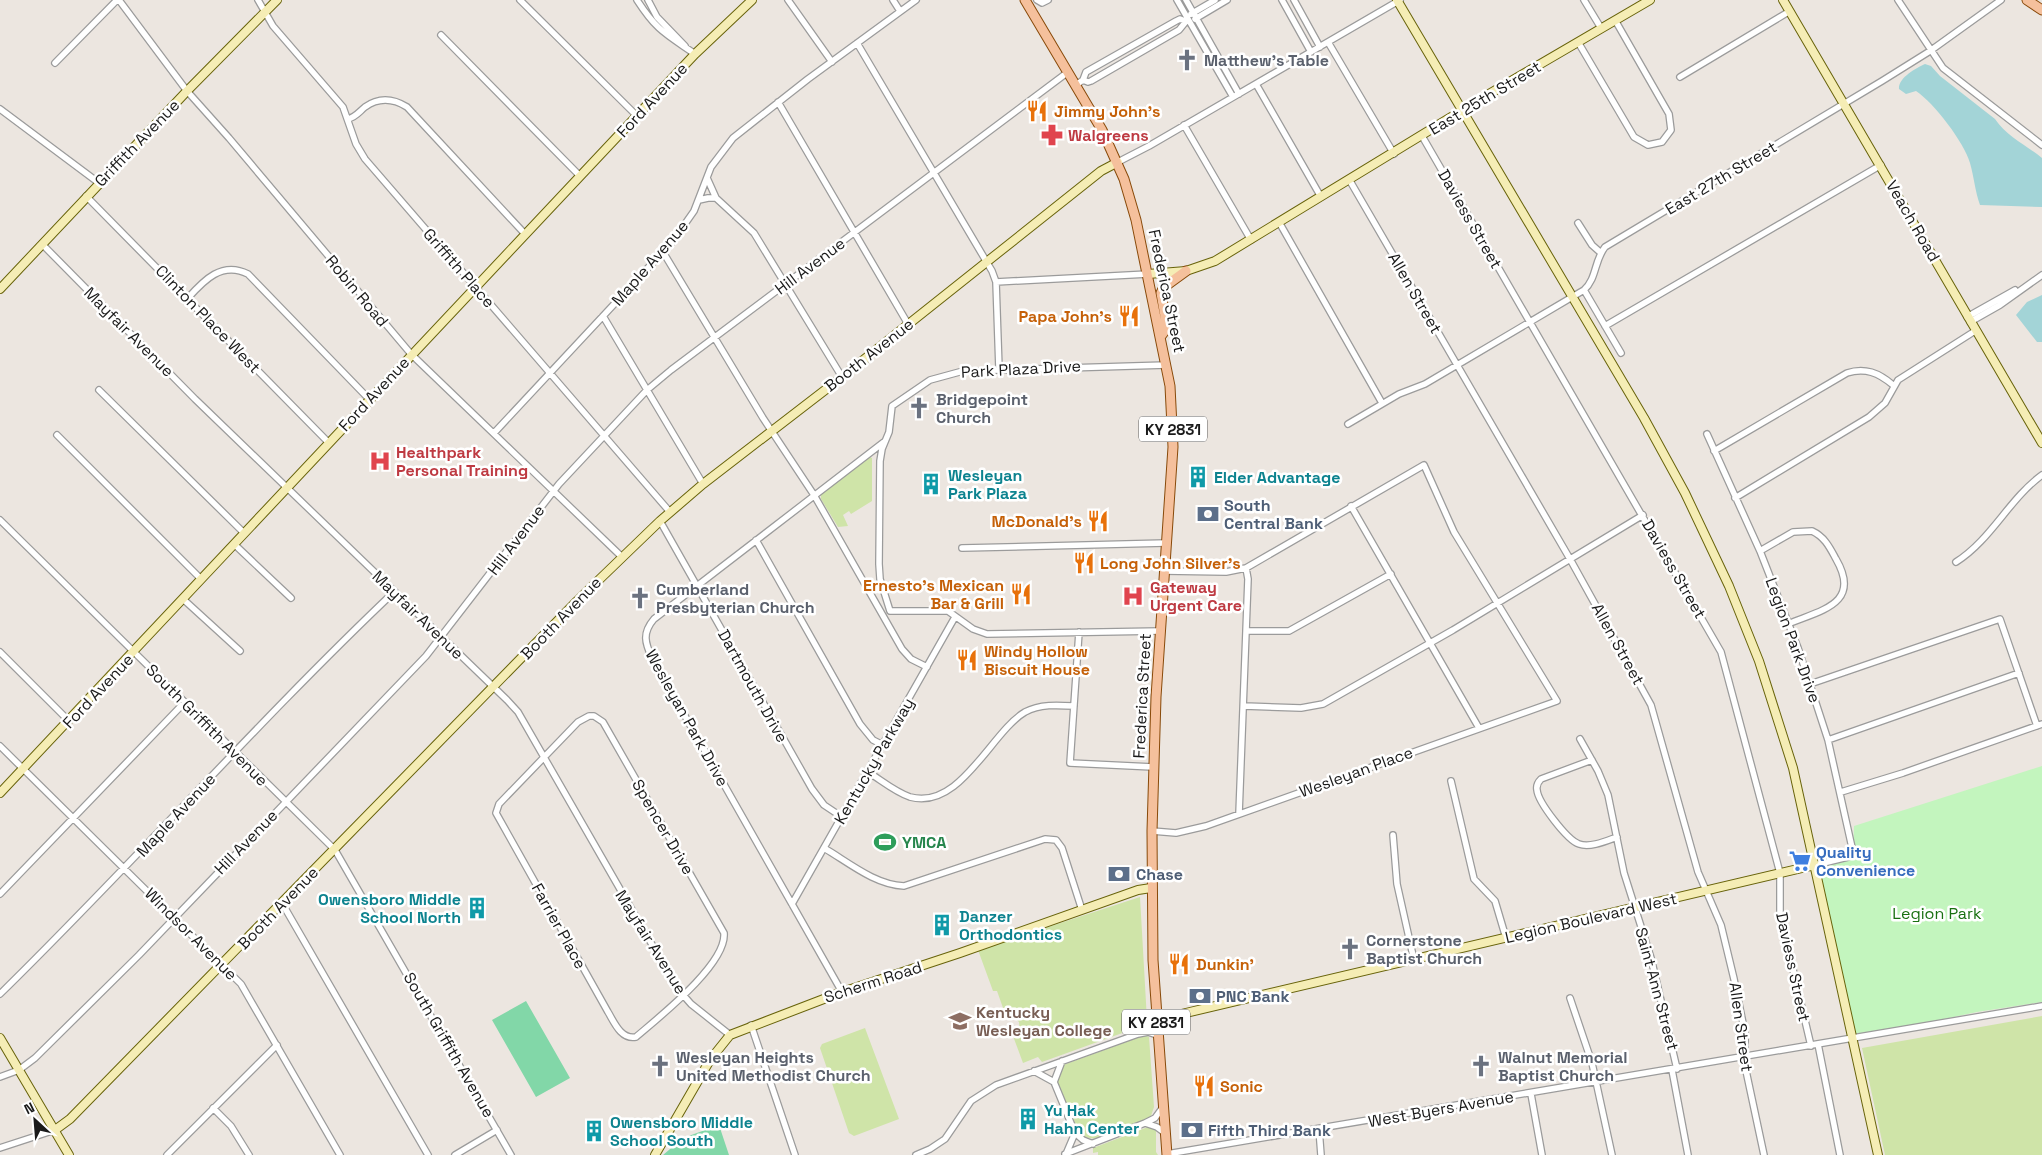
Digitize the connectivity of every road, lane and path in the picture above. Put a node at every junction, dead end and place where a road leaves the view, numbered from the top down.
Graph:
1 (118, 0) edge
2 (258, 0) edge
3 (277, 0) edge
4 (520, 0) edge
5 (637, 0) edge
6 (648, 0) edge
7 (752, 0) edge
8 (788, 0) edge
9 (893, 0) edge
10 (916, 0) edge
11 (1048, 0) edge
12 (1177, 0) edge
13 (1186, 0) edge
14 (1215, 0) edge
15 (1228, 0) edge
16 (1282, 0) edge
17 (1294, 0) edge
18 (1399, 0) edge
19 (1584, 0) edge
20 (1650, 0) edge
21 (1783, 0) edge
22 (1898, 0) edge
23 (2001, 0) edge
24 (2027, 0) edge
25 (1031, 1) edge
26 (742, 3) edge
27 (2042, 10) edge
28 (900, 11) junction
29 (1790, 11) junction
30 (265, 13) junction
31 (1194, 15) junction
32 (1187, 20) junction
33 (1616, 20) junction
34 (1602, 28) junction
35 (441, 35) dead end
36 (1328, 42) junction
37 (1578, 42) junction
38 (857, 43) junction
39 (1320, 46) junction
40 (686, 48) junction
41 (1930, 51) junction
42 (1311, 52) junction
43 (696, 54) junction
44 (832, 62) junction
45 (55, 63) dead end
46 (1068, 72) junction
47 (1680, 77) dead end
48 (1079, 82) junction
49 (1256, 84) junction
50 (186, 91) junction
51 (1239, 94) junction
52 (1233, 97) junction
53 (778, 102) junction
54 (1845, 104) junction
55 (0, 109) edge
56 (1462, 111) junction
57 (638, 116) junction
58 (348, 119) junction
59 (1184, 125) junction
60 (1422, 136) junction
61 (2042, 145) edge
62 (1394, 154) junction
63 (1118, 162) junction
64 (1881, 165) junction
65 (934, 173) junction
66 (580, 176) junction
67 (707, 178) junction
68 (1350, 181) junction
69 (98, 183) junction
70 (86, 196) junction
71 (1321, 197) junction
72 (716, 198) junction
73 (699, 200) junction
74 (1278, 222) junction
75 (1578, 223) dead end
76 (854, 233) junction
77 (525, 234) junction
78 (1250, 240) junction
79 (42, 244) junction
80 (663, 252) junction
81 (1601, 252) junction
82 (986, 262) junction
83 (1186, 271) junction
84 (1148, 274) junction
85 (2042, 275) edge
86 (996, 282) junction
87 (785, 284) junction
88 (476, 286) junction
89 (0, 289) edge
90 (1584, 290) junction
91 (1573, 297) junction
92 (188, 298) junction
93 (603, 316) junction
94 (1968, 320) junction
95 (1530, 322) junction
96 (908, 324) junction
97 (1606, 326) junction
98 (1975, 331) junction
99 (1161, 336) junction
100 (714, 337) junction
101 (1621, 353) dead end
102 (411, 354) junction
103 (1167, 365) junction
104 (1457, 365) junction
105 (999, 369) junction
106 (550, 372) junction
107 (842, 377) junction
108 (1893, 385) junction
109 (99, 390) dead end
110 (647, 390) junction
111 (369, 399) junction
112 (1382, 403) junction
113 (1348, 424) dead end
114 (772, 431) junction
115 (494, 433) junction
116 (1707, 434) dead end
117 (57, 435) dead end
118 (605, 435) junction
119 (328, 442) junction
120 (884, 442) junction
121 (2042, 443) edge
122 (1714, 450) junction
123 (2042, 475) edge
124 (703, 484) junction
125 (286, 488) junction
126 (553, 490) junction
127 (814, 495) junction
128 (1735, 498) junction
129 (1351, 506) junction
130 (670, 512) junction
131 (1642, 515) junction
132 (0, 520) edge
133 (660, 521) junction
134 (244, 533) junction
135 (756, 540) junction
136 (234, 544) junction
137 (1166, 544) junction
138 (962, 548) dead end
139 (1760, 551) junction
140 (622, 557) junction
141 (1570, 559) junction
142 (1956, 562) dead end
143 (1246, 568) junction
144 (1164, 570) junction
145 (1391, 574) junction
146 (201, 579) junction
147 (698, 586) junction
148 (394, 592) junction
149 (291, 598) dead end
150 (183, 599) junction
151 (1499, 602) junction
152 (955, 617) junction
153 (1788, 624) junction
154 (1160, 631) junction
155 (1246, 631) junction
156 (1079, 632) junction
157 (442, 637) junction
158 (1430, 643) junction
159 (240, 650) dead end
160 (0, 652) edge
161 (134, 652) junction
162 (927, 667) junction
163 (2019, 673) junction
164 (1810, 684) junction
165 (494, 687) junction
166 (184, 703) junction
167 (1074, 706) junction
168 (1244, 706) junction
169 (69, 721) junction
170 (2040, 725) edge
171 (1479, 728) junction
172 (1580, 739) dead end
173 (1828, 740) junction
174 (883, 745) junction
175 (0, 746) edge
176 (235, 752) junction
177 (543, 758) junction
178 (1592, 760) junction
179 (1153, 767) junction
180 (24, 769) junction
181 (868, 772) junction
182 (1451, 781) dead end
183 (1841, 792) junction
184 (0, 793) edge
185 (285, 801) junction
186 (1240, 814) junction
187 (842, 817) junction
188 (74, 819) junction
189 (1152, 831) junction
190 (1393, 835) dead end
191 (1617, 837) junction
192 (824, 848) junction
193 (334, 850) junction
194 (1815, 865) junction
195 (125, 869) junction
196 (1780, 873) junction
197 (1152, 888) junction
198 (1705, 892) junction
199 (0, 894) edge
200 (282, 904) junction
201 (792, 904) junction
202 (1634, 908) junction
203 (1082, 910) junction
204 (174, 918) junction
205 (1506, 938) junction
206 (1414, 960) junction
207 (223, 964) junction
208 (842, 992) junction
209 (0, 994) edge
210 (683, 996) junction
211 (1570, 998) dead end
212 (2042, 1006) edge
213 (1156, 1020) junction
214 (751, 1025) junction
215 (1138, 1034) junction
216 (730, 1035) junction
217 (1157, 1035) junction
218 (0, 1038) edge
219 (1852, 1039) junction
220 (277, 1044) junction
221 (1818, 1044) junction
222 (1811, 1046) junction
223 (1744, 1058) junction
224 (1063, 1060) junction
225 (1674, 1069) junction
226 (19, 1070) junction
227 (1034, 1071) junction
228 (0, 1077) edge
229 (1054, 1082) junction
230 (1597, 1083) junction
231 (1531, 1094) junction
232 (1163, 1107) junction
233 (213, 1108) junction
234 (1145, 1123) junction
235 (1319, 1129) junction
236 (55, 1130) junction
237 (497, 1130) junction
238 (1075, 1133) junction
239 (1165, 1134) junction
240 (1094, 1144) junction
241 (0, 1148) edge
242 (69, 1155) edge
243 (167, 1155) edge
244 (249, 1155) edge
245 (340, 1155) edge
246 (428, 1155) edge
247 (454, 1155) edge
248 (511, 1155) edge
249 (656, 1155) edge
250 (795, 1155) edge
251 (916, 1155) edge
252 (1065, 1155) edge
253 (1167, 1155) edge
254 (1321, 1155) edge
255 (1542, 1155) edge
256 (1612, 1155) edge
257 (1688, 1155) edge
258 (1764, 1155) edge
259 (1840, 1155) edge
260 (1878, 1155) edge

1 - 45 street
1 - 50 street, Robin Road
2 - 30 street, Griffith Place
3 - 30 street, Griffith Avenue
4 - 57 street
5 - 40 street
6 - 40 street
7 - 26 street, Ford Avenue
8 - 44 street
9 - 28 street
10 - 28 street, Maple Avenue
11 - 25 street
12 - 32 street
13 - 31 street
14 - 31 street
15 - 31 street
16 - 42 street
17 - 39 street
18 - 36 street
18 - 56 street
19 - 34 street
20 - 33 street, East 25th Street
21 - 29 street, Veach Road
22 - 41 street
23 - 41 street, East 27th Street
24 - 27 main road
25 - 46 main road, Frederica Street / KY 2831
26 - 43 street, Ford Avenue
28 - 38 street, Maple Avenue
29 - 47 street
29 - 54 street, Veach Road
30 - 50 street, Griffith Avenue
30 - 58 street, Griffith Place
31 - 32 street
31 - 51 street
32 - 48 street
32 - 48 street
32 - 52 street
33 - 34 street, East 25th Street
33 - 37 street
34 - 37 street, East 25th Street
35 - 66 street
36 - 39 street
36 - 62 street
37 - 56 street, East 25th Street
38 - 44 street, Maple Avenue
38 - 65 street
39 - 42 street
40 - 43 street
41 - 54 street, East 27th Street
41 - 61 street
42 - 49 street
43 - 57 street, Ford Avenue
44 - 53 street, Maple Avenue
46 - 48 main road, Frederica Street / KY 2831
46 - 65 street, Hill Avenue
48 - 63 main road, Frederica Street / KY 2831
49 - 51 street
49 - 71 street
50 - 69 street, Griffith Avenue
50 - 102 street, Robin Road
51 - 52 street
52 - 59 street
53 - 67 street, Maple Avenue
53 - 76 street
54 - 64 street, Veach Road
54 - 81 street, East 27th Street
55 - 69 street
56 - 60 street, East 25th Street
56 - 91 street
57 - 66 street, Ford Avenue
58 - 77 street
58 - 88 street, Griffith Place
59 - 63 street
59 - 78 street
60 - 62 street, East 25th Street
60 - 95 street, Daviess Street
62 - 68 street, East 25th Street
63 - 82 street, Booth Avenue
63 - 84 main road, Frederica Street / KY 2831
64 - 94 street, Veach Road
64 - 97 street
65 - 76 street, Hill Avenue
65 - 82 street
66 - 77 street, Ford Avenue
67 - 72 street
67 - 73 street, Maple Avenue
68 - 71 street, East 25th Street
68 - 104 street, Allen Street
69 - 70 street, Griffith Avenue
70 - 79 street, Griffith Avenue
70 - 92 street, Clinton Place West
71 - 74 street, East 25th Street
72 - 73 street
72 - 87 street
73 - 80 street, Maple Avenue
74 - 78 street, East 25th Street
74 - 112 street
75 - 81 street
76 - 87 street, Hill Avenue
76 - 96 street
77 - 88 street, Ford Avenue
78 - 83 street, East 25th Street
79 - 89 street, Griffith Avenue
79 - 125 street, Mayfair Avenue
80 - 93 street, Maple Avenue
80 - 100 street
81 - 90 street
82 - 86 street
82 - 96 street, Booth Avenue
83 - 84 street, East 25th Street
83 - 99 main road
84 - 86 street
84 - 99 main road, Frederica Street / KY 2831
85 - 94 street
86 - 105 street
87 - 100 street, Hill Avenue
87 - 107 street
88 - 102 street, Ford Avenue
88 - 106 street, Griffith Place
90 - 91 street
90 - 97 street
91 - 95 street
91 - 194 street
92 - 111 street
92 - 119 street, Clinton Place West
93 - 106 street, Maple Avenue
93 - 110 street
94 - 98 street, Veach Road
95 - 104 street
95 - 131 street, Daviess Street
96 - 107 street, Booth Avenue
97 - 101 street
98 - 108 street
98 - 121 street, Veach Road
99 - 103 main road, Frederica Street / KY 2831
100 - 110 street, Hill Avenue
100 - 114 street
102 - 111 street, Ford Avenue
102 - 115 street, Robin Road
103 - 105 street, Park Plaza Drive
103 - 137 main road, Frederica Street / KY 2831
104 - 112 street
104 - 141 street, Allen Street
105 - 120 street, Park Plaza Drive
106 - 115 street, Maple Avenue
106 - 118 street, Griffith Place
107 - 114 street, Booth Avenue
108 - 122 street
108 - 128 street
109 - 134 street
110 - 118 street, Hill Avenue
110 - 124 street
111 - 119 street, Ford Avenue
112 - 113 street
114 - 124 street, Booth Avenue
114 - 127 street
115 - 126 street, Robin Road
116 - 122 street, Legion Park Drive
117 - 146 street
118 - 126 street, Hill Avenue
118 - 130 street, Griffith Place
119 - 125 street, Ford Avenue
120 - 127 street
120 - 152 street, Park Plaza Drive
122 - 128 street, Legion Park Drive
123 - 142 street
124 - 130 street, Booth Avenue
125 - 134 street, Ford Avenue
125 - 148 street, Mayfair Avenue
126 - 140 street, Robin Road
126 - 157 street, Hill Avenue
127 - 135 street, Wesleyan Park Drive
127 - 162 street
128 - 139 street, Legion Park Drive
129 - 143 street
129 - 145 street
129 - 151 street
130 - 133 street, Booth Avenue
131 - 141 street
131 - 196 street, Daviess Street
132 - 161 street, South Griffith Avenue
133 - 140 street, Booth Avenue
133 - 147 street, Dartmouth Drive
134 - 136 street, Ford Avenue
135 - 147 street, Wesleyan Park Drive
135 - 174 street
136 - 146 street, Ford Avenue
136 - 149 street
137 - 138 street
137 - 144 main road, Frederica Street / KY 2831
139 - 153 street, Legion Park Drive
139 - 153 street
140 - 165 street, Booth Avenue
141 - 151 street
141 - 198 street, Allen Street
143 - 144 street
143 - 155 street
144 - 154 main road, Frederica Street / KY 2831
145 - 155 street
145 - 158 street
146 - 150 street, Ford Avenue
147 - 187 street, Dartmouth Drive
147 - 201 street, Wesleyan Park Drive
148 - 157 street, Mayfair Avenue
148 - 176 street, Maple Avenue
150 - 159 street
150 - 161 street, Ford Avenue
151 - 158 street
151 - 171 street, Wesleyan Place
152 - 156 street
152 - 162 street, Kentucky Parkway
153 - 164 street, Legion Park Drive
154 - 156 street
154 - 179 main road, Frederica Street / KY 2831
155 - 168 street
156 - 167 street
157 - 165 street, Mayfair Avenue
157 - 185 street, Hill Avenue
158 - 168 street
158 - 171 street
160 - 169 street
161 - 166 street, South Griffith Avenue
161 - 169 street, Ford Avenue
162 - 174 street, Kentucky Parkway
163 - 164 street
163 - 170 street
163 - 173 street
164 - 173 street, Legion Park Drive
165 - 177 street, Mayfair Avenue
165 - 193 street, Booth Avenue
166 - 176 street, South Griffith Avenue
166 - 188 street
167 - 179 street
167 - 181 street
168 - 186 street
169 - 180 street, Ford Avenue
170 - 183 street
171 - 186 street, Wesleyan Place
172 - 178 street, Saint Ann Street
173 - 183 street, Legion Park Drive
174 - 181 street, Kentucky Parkway
175 - 180 street, Windsor Avenue
176 - 185 street, South Griffith Avenue
176 - 195 street, Maple Avenue
177 - 210 street, Mayfair Avenue
177 - 210 street, Spencer Drive
177 - 210 street, Farrier Place
178 - 191 street, Saint Ann Street
178 - 191 street
179 - 189 main road, Frederica Street / KY 2831
180 - 184 street, Ford Avenue
180 - 188 street, Windsor Avenue
181 - 187 street, Kentucky Parkway
182 - 205 street
183 - 194 street, Legion Park Drive
185 - 193 street, South Griffith Avenue
185 - 204 street, Hill Avenue
186 - 189 street, Wesleyan Place
187 - 192 street, Kentucky Parkway
188 - 195 street, Windsor Avenue
188 - 199 street
189 - 197 main road, Frederica Street / KY 2831
190 - 206 street
191 - 202 street, Saint Ann Street
192 - 201 street, Kentucky Parkway
192 - 203 street
193 - 200 street, Booth Avenue
193 - 237 street, South Griffith Avenue
194 - 196 street, Legion Boulevard West
194 - 219 street
195 - 204 street, Windsor Avenue
195 - 209 street, Maple Avenue
196 - 198 street, Legion Boulevard West
196 - 222 street, Daviess Street
197 - 203 street, Scherm Road
197 - 213 main road, Frederica Street / KY 2831
198 - 202 street, Legion Boulevard West
198 - 223 street, Allen Street
200 - 207 street, Booth Avenue
200 - 246 street
201 - 208 street, Wesleyan Park Drive
202 - 205 street, Legion Boulevard West
202 - 225 street, Saint Ann Street
203 - 208 street, Scherm Road
204 - 207 street, Windsor Avenue
204 - 226 street, Hill Avenue
205 - 206 street, Legion Boulevard West
206 - 213 street, Legion Boulevard West
207 - 220 street, Windsor Avenue
207 - 236 street, Booth Avenue
208 - 214 street, Scherm Road
210 - 216 street, Mayfair Avenue
211 - 230 street
212 - 219 street, West Byers Avenue
213 - 215 street
213 - 217 main road, Frederica Street / KY 2831
214 - 216 street, Scherm Road
214 - 250 street
215 - 217 street
215 - 224 street
216 - 249 street, Scherm Road
217 - 232 main road, Frederica Street / KY 2831
218 - 226 street
219 - 221 street, West Byers Avenue
219 - 260 street
220 - 233 street
220 - 245 street, Windsor Avenue
221 - 222 street, West Byers Avenue
221 - 259 street
222 - 223 street, West Byers Avenue
223 - 225 street, West Byers Avenue
223 - 258 street, Allen Street
224 - 227 street
224 - 229 street
225 - 230 street, West Byers Avenue
225 - 257 street, Saint Ann Street
226 - 228 street, Hill Avenue
226 - 236 street
227 - 229 street
227 - 251 street
229 - 238 street
230 - 231 street, West Byers Avenue
230 - 256 street
231 - 235 street, West Byers Avenue
231 - 255 street
232 - 234 street
232 - 239 main road, Frederica Street / KY 2831
233 - 243 street
233 - 244 street
234 - 239 street
234 - 240 street
235 - 253 street, West Byers Avenue
235 - 254 street
236 - 241 street
236 - 242 street
237 - 247 street
237 - 248 street, South Griffith Avenue
238 - 240 street
238 - 252 street
239 - 253 main road, Frederica Street / KY 2831
240 - 252 street

